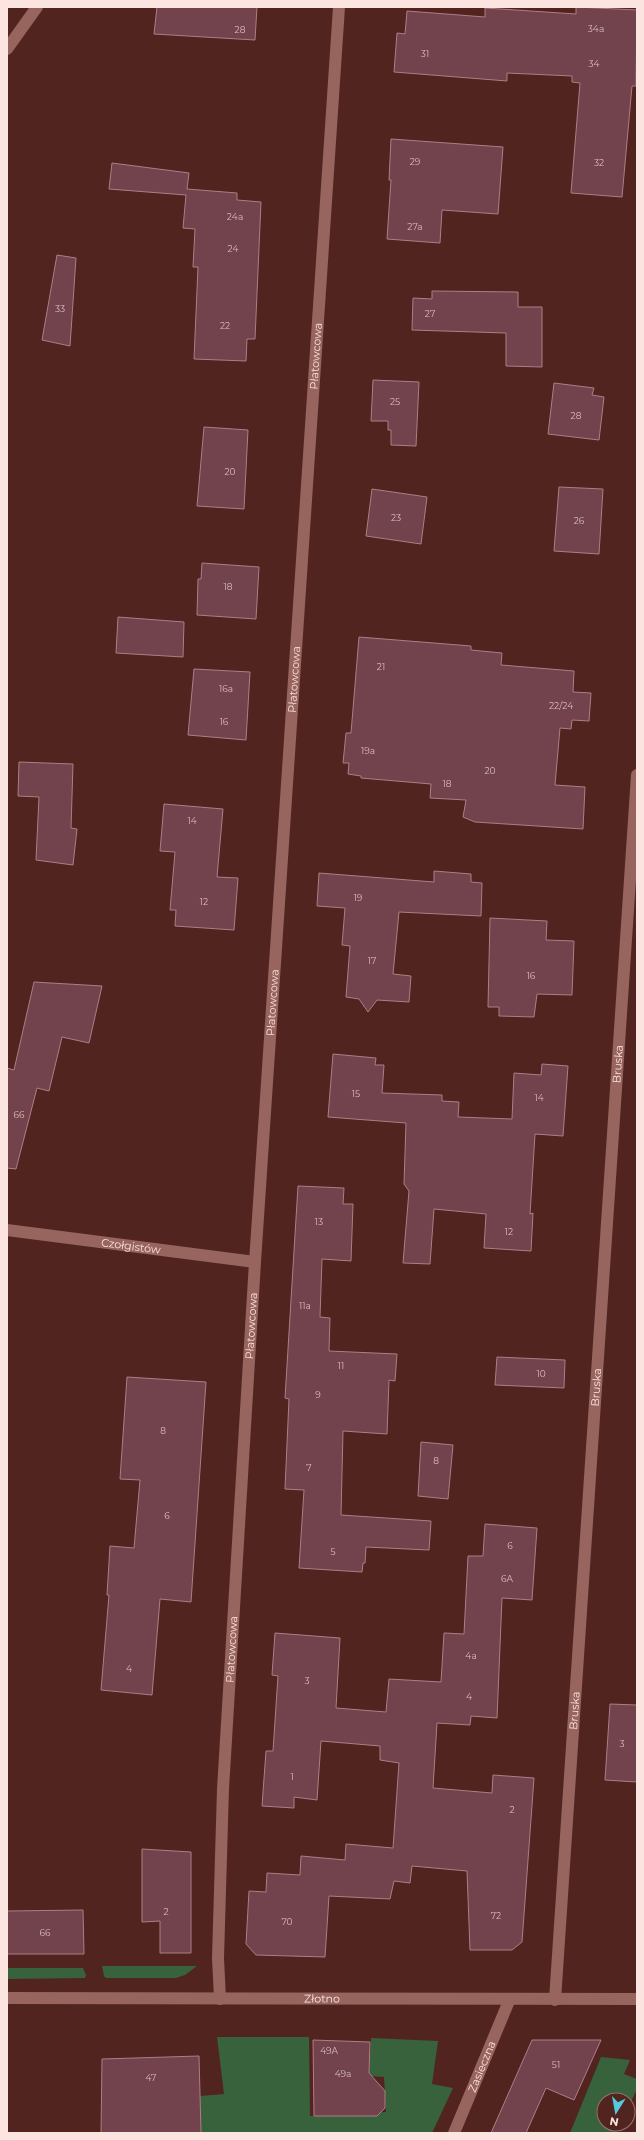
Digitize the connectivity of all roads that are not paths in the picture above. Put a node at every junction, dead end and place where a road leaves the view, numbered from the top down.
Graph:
1 (37, 7) edge
2 (339, 7) edge
3 (7, 49) edge
4 (637, 775) edge
5 (7, 1230) edge
6 (256, 1262) junction
7 (7, 1998) edge
8 (220, 1999) junction
9 (637, 1999) edge
10 (556, 2000) junction
11 (509, 2001) junction
12 (454, 2133) edge

1 - 3 street
2 - 6 street, Płatowcowa
4 - 10 street, Bruska
5 - 6 street, Czołgistów
6 - 8 street, Płatowcowa
7 - 8 street, Złotno
8 - 11 street, Złotno
9 - 10 street, Złotno
10 - 11 street, Złotno
11 - 12 street, Zasieczna

